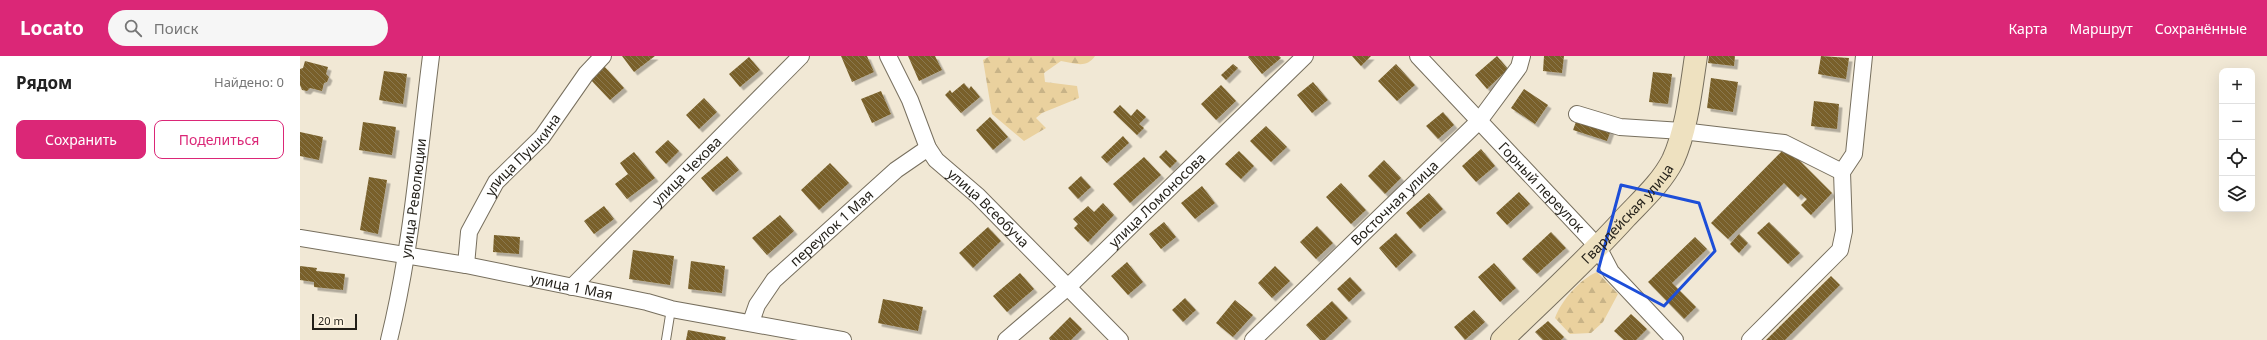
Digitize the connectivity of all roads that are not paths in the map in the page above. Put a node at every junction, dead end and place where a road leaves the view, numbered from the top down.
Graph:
1 (431, 56) edge
2 (603, 56) edge
3 (801, 56) edge
4 (888, 56) edge
5 (1305, 56) edge
6 (1418, 56) edge
7 (1522, 56) edge
8 (1696, 56) edge
9 (1864, 56) edge
10 (1577, 114) dead end
11 (1478, 121) junction
12 (1682, 131) junction
13 (928, 148) junction
14 (1842, 172) junction
15 (300, 238) edge
16 (1598, 247) junction
17 (406, 257) junction
18 (466, 265) junction
19 (1069, 286) junction
20 (572, 287) junction
21 (671, 309) junction
22 (751, 322) junction
23 (1260, 337) edge
24 (389, 340) edge
25 (666, 340) edge
26 (843, 340) edge
27 (1006, 340) edge
28 (1120, 340) edge
29 (1502, 340) edge
30 (1675, 340) edge
31 (1750, 340) edge

1 - 17 street, улица Революции
2 - 18 street, улица Пушкина
3 - 20 street, улица Чехова
4 - 13 street, улица Всеобуча
5 - 19 street, улица Ломоносова
6 - 11 street, Горный переулок
7 - 11 street, Восточная улица
8 - 12 street, Гвардейская улица
9 - 14 street
10 - 12 street
11 - 16 street, Горный переулок
11 - 23 street, Восточная улица
12 - 14 street
12 - 16 street, Гвардейская улица
13 - 19 street, улица Всеобуча
13 - 22 street, переулок 1 Мая
14 - 31 street
15 - 17 street, улица 1 Мая
16 - 29 street, Гвардейская улица
16 - 30 street, Горный переулок
17 - 18 street, улица 1 Мая
17 - 24 street, улица Революции
18 - 20 street, улица 1 Мая
19 - 27 street, улица Ломоносова
19 - 28 street, улица Всеобуча
20 - 21 street, улица 1 Мая
21 - 22 street, улица 1 Мая
21 - 25 lane
22 - 26 street, улица 1 Мая

